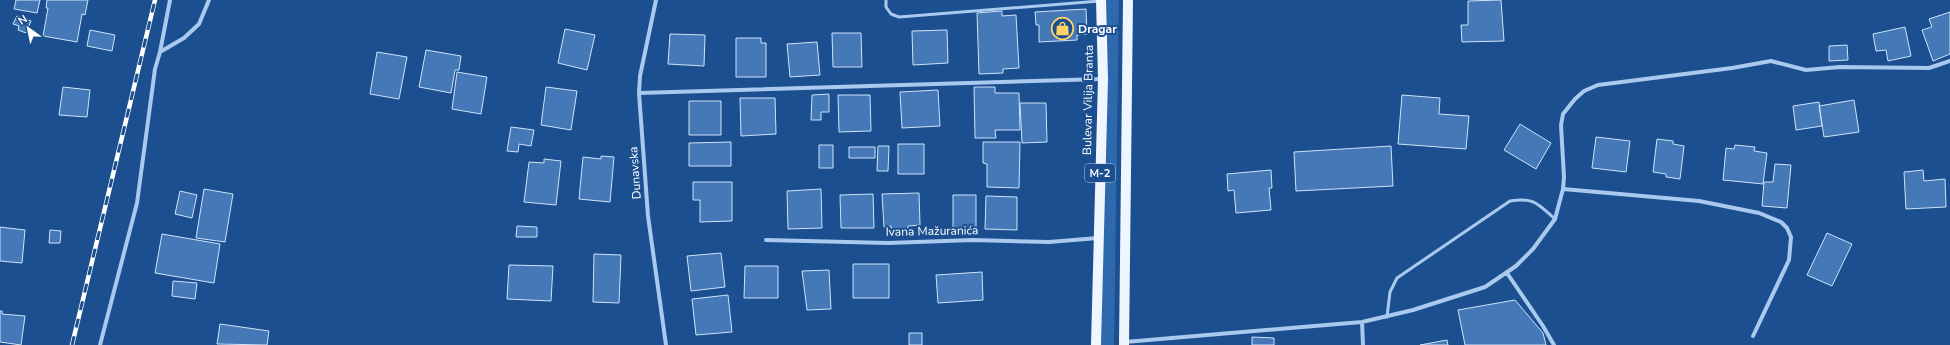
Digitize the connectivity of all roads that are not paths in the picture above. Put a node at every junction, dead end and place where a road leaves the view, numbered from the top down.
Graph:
1 (170, 0) edge
2 (209, 0) edge
3 (656, 0) edge
4 (886, 0) edge
5 (1101, 0) edge
6 (1128, 0) edge
7 (160, 52) junction
8 (1950, 62) edge
9 (1103, 79) junction
10 (639, 93) junction
11 (1563, 189) junction
12 (1555, 219) junction
13 (1099, 238) junction
14 (766, 240) dead end
15 (1507, 273) junction
16 (1387, 316) junction
17 (1362, 322) junction
18 (1753, 336) dead end
19 (1124, 344) edge
20 (100, 345) edge
21 (666, 345) edge
22 (1096, 345) edge
23 (1363, 345) edge
24 (1554, 345) edge

1 - 7 street
2 - 7 street
3 - 10 street, Dunavska
4 - 5 lane
5 - 9 main road, Bulevar Vilija Branta / M-2
6 - 19 main road, M-2
7 - 20 street
8 - 11 street
9 - 10 street
9 - 13 main road, Bulevar Vilija Branta / M-2
10 - 21 street, Dunavska
11 - 12 street
11 - 18 street
12 - 15 street
12 - 16 lane
13 - 14 street, Ivana Mažuranića
13 - 22 main road, Bulevar Vilija Branta / M-2
15 - 16 street
15 - 24 street
16 - 17 street
17 - 19 street
17 - 23 street

